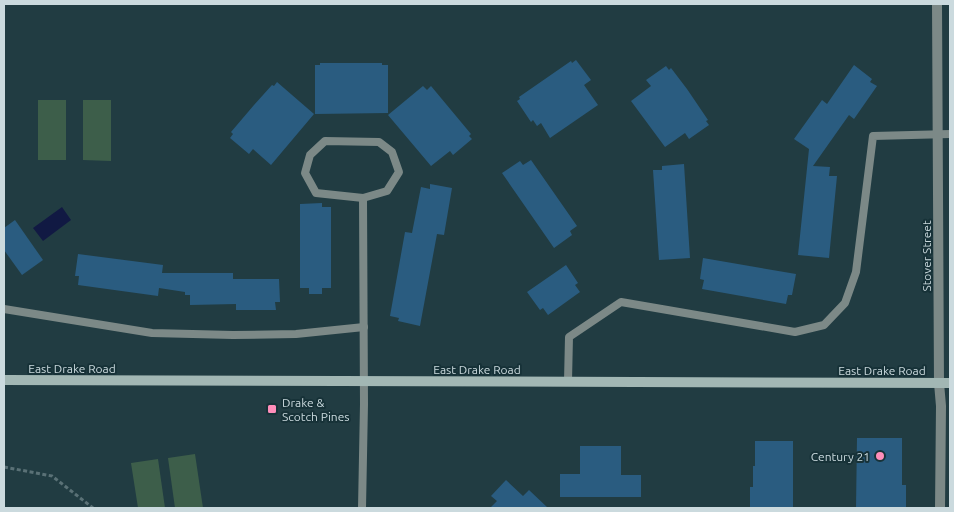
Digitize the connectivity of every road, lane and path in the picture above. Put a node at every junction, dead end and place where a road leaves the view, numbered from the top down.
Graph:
1 (937, 4) edge
2 (938, 134) junction
3 (950, 134) edge
4 (364, 198) junction
5 (4, 309) edge
6 (364, 327) junction
7 (4, 380) edge
8 (364, 381) junction
9 (568, 382) junction
10 (939, 383) junction
11 (950, 383) edge
12 (4, 467) edge
13 (93, 508) edge
14 (362, 508) edge
15 (940, 508) edge

1 - 2 street, Stover Street
2 - 3 lane
2 - 9 lane
2 - 10 street, Stover Street
4 - 4 lane
4 - 6 lane
5 - 6 lane
6 - 8 lane
7 - 8 main road, East Drake Road
8 - 9 main road, East Drake Road
8 - 14 lane
9 - 10 main road, East Drake Road
10 - 11 main road, East Drake Road
10 - 15 street, Stover Street
12 - 13 path

